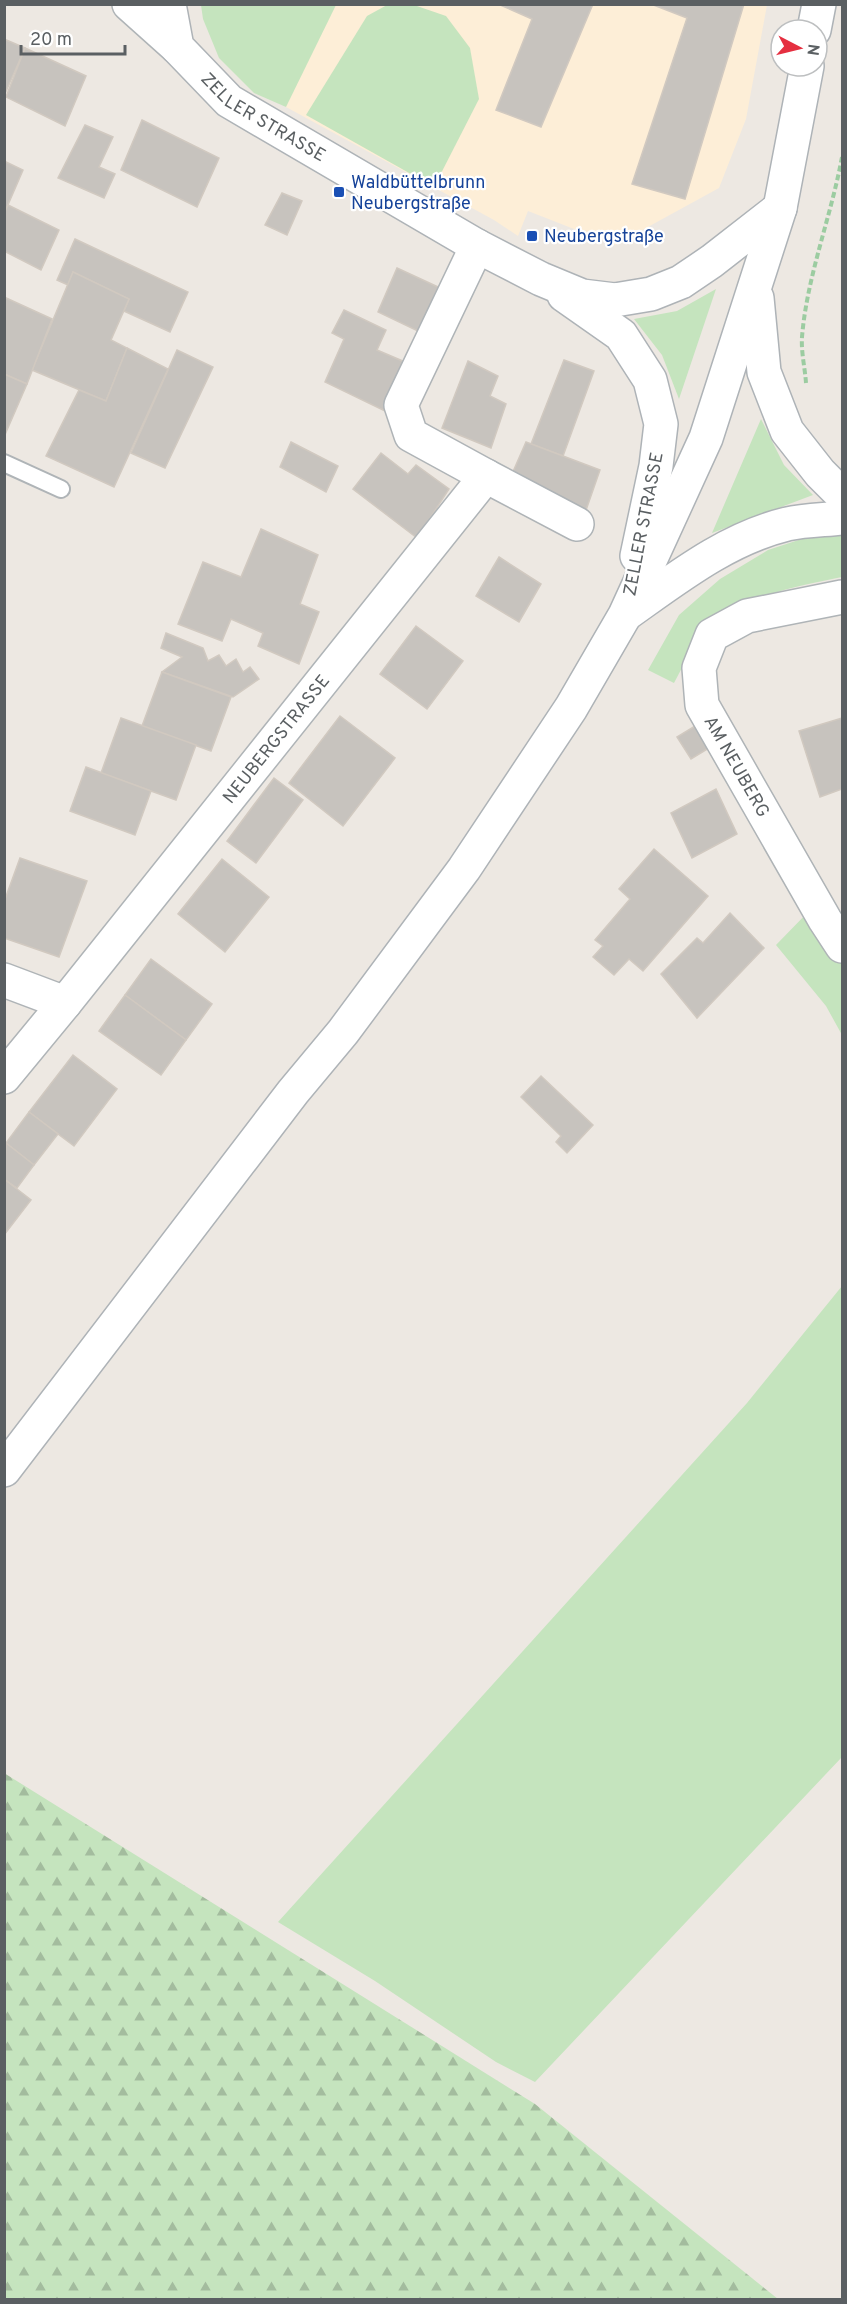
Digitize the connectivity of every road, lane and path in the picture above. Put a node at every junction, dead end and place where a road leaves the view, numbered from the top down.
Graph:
1 (129, 4) edge
2 (169, 4) edge
3 (177, 47) junction
4 (805, 78) edge
5 (843, 157) edge
6 (780, 208) junction
7 (477, 246) junction
8 (541, 279) junction
9 (756, 286) junction
10 (807, 394) dead end
11 (4, 463) edge
12 (486, 476) junction
13 (62, 489) dead end
14 (843, 495) edge
15 (843, 518) edge
16 (577, 524) dead end
17 (843, 597) edge
18 (625, 615) junction
19 (843, 946) edge
20 (4, 980) edge
21 (65, 1003) junction
22 (4, 1077) edge
23 (4, 1470) edge

1 - 3 main road, ZELLER STRASSE
2 - 3 main road
3 - 7 main road, ZELLER STRASSE
4 - 6 main road
5 - 10 path
6 - 8 main road, ZELLER STRASSE
6 - 9 main road
7 - 8 main road, ZELLER STRASSE
7 - 12 main road
8 - 18 main road, ZELLER STRASSE
9 - 14 main road
9 - 18 main road
11 - 13 lane
12 - 16 main road
12 - 21 main road, NEUBERGSTRASSE
15 - 18 main road, ZELLER STRASSE
17 - 19 main road, AM NEUBERG
18 - 23 main road
20 - 21 main road
21 - 22 main road, NEUBERGSTRASSE

